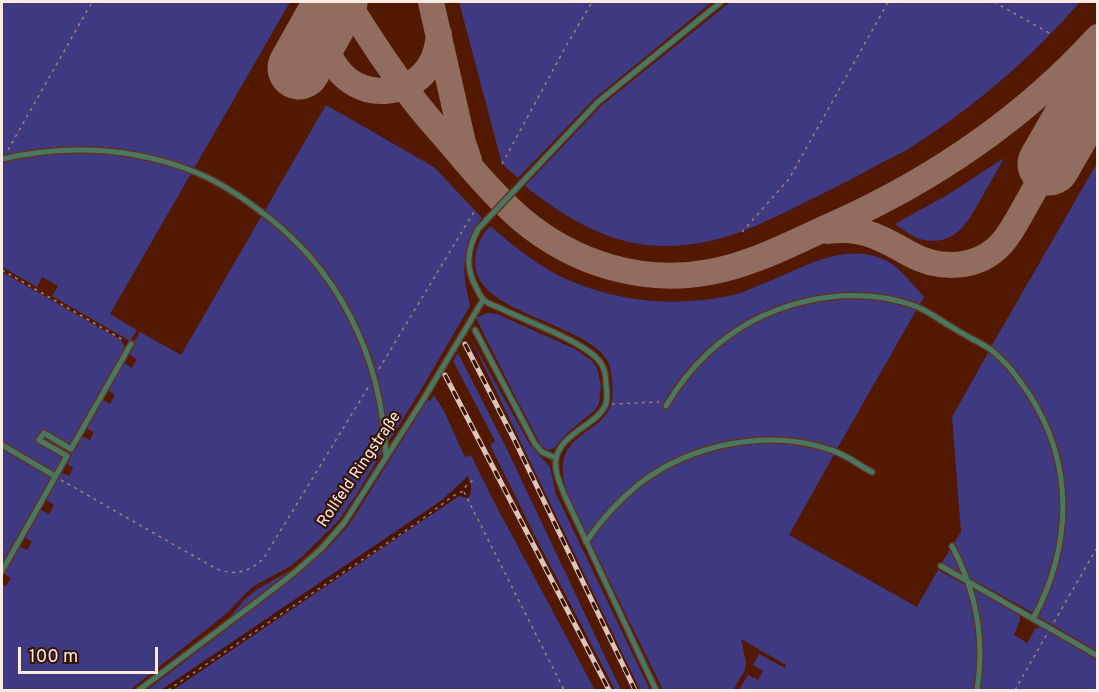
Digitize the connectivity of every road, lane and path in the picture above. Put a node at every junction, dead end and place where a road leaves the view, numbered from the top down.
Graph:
1 (92, 2) edge
2 (592, 2) edge
3 (721, 2) edge
4 (888, 2) edge
5 (994, 2) edge
6 (1051, 34) dead end
7 (2, 159) edge
8 (502, 164) dead end
9 (475, 210) dead end
10 (742, 232) dead end
11 (2, 270) edge
12 (483, 300) junction
13 (475, 330) dead end
14 (131, 344) joint
15 (374, 377) junction
16 (605, 404) junction
17 (667, 404) joint
18 (2, 446) edge
19 (386, 457) junction
20 (556, 458) junction
21 (872, 472) dead end
22 (55, 476) junction
23 (476, 477) dead end
24 (463, 491) junction
25 (586, 542) junction
26 (952, 546) dead end
27 (1098, 546) edge
28 (941, 566) dead end
29 (2, 570) edge
30 (969, 582) junction
31 (1033, 619) junction
32 (1050, 629) junction
33 (1098, 656) edge
34 (139, 690) edge
35 (168, 690) edge
36 (564, 690) edge
37 (656, 690) edge
38 (977, 690) edge
39 (1015, 690) edge

1 - 7 path
2 - 8 path
3 - 12 lane
4 - 10 path
5 - 6 path
7 - 15 lane
9 - 15 path
11 - 14 path
12 - 16 lane
12 - 19 lane, Rollfeld Ringstraße
13 - 20 lane
14 - 22 lane
15 - 19 lane
15 - 22 path
16 - 17 path
16 - 20 lane
17 - 31 lane
18 - 22 lane
19 - 34 lane, Rollfeld Ringstraße
20 - 25 lane
21 - 25 lane
22 - 29 lane
23 - 24 path
24 - 35 path
24 - 36 path
25 - 37 lane
26 - 30 lane
27 - 32 path
28 - 30 lane
30 - 31 lane
30 - 38 lane
31 - 32 lane
32 - 33 lane
32 - 39 path

